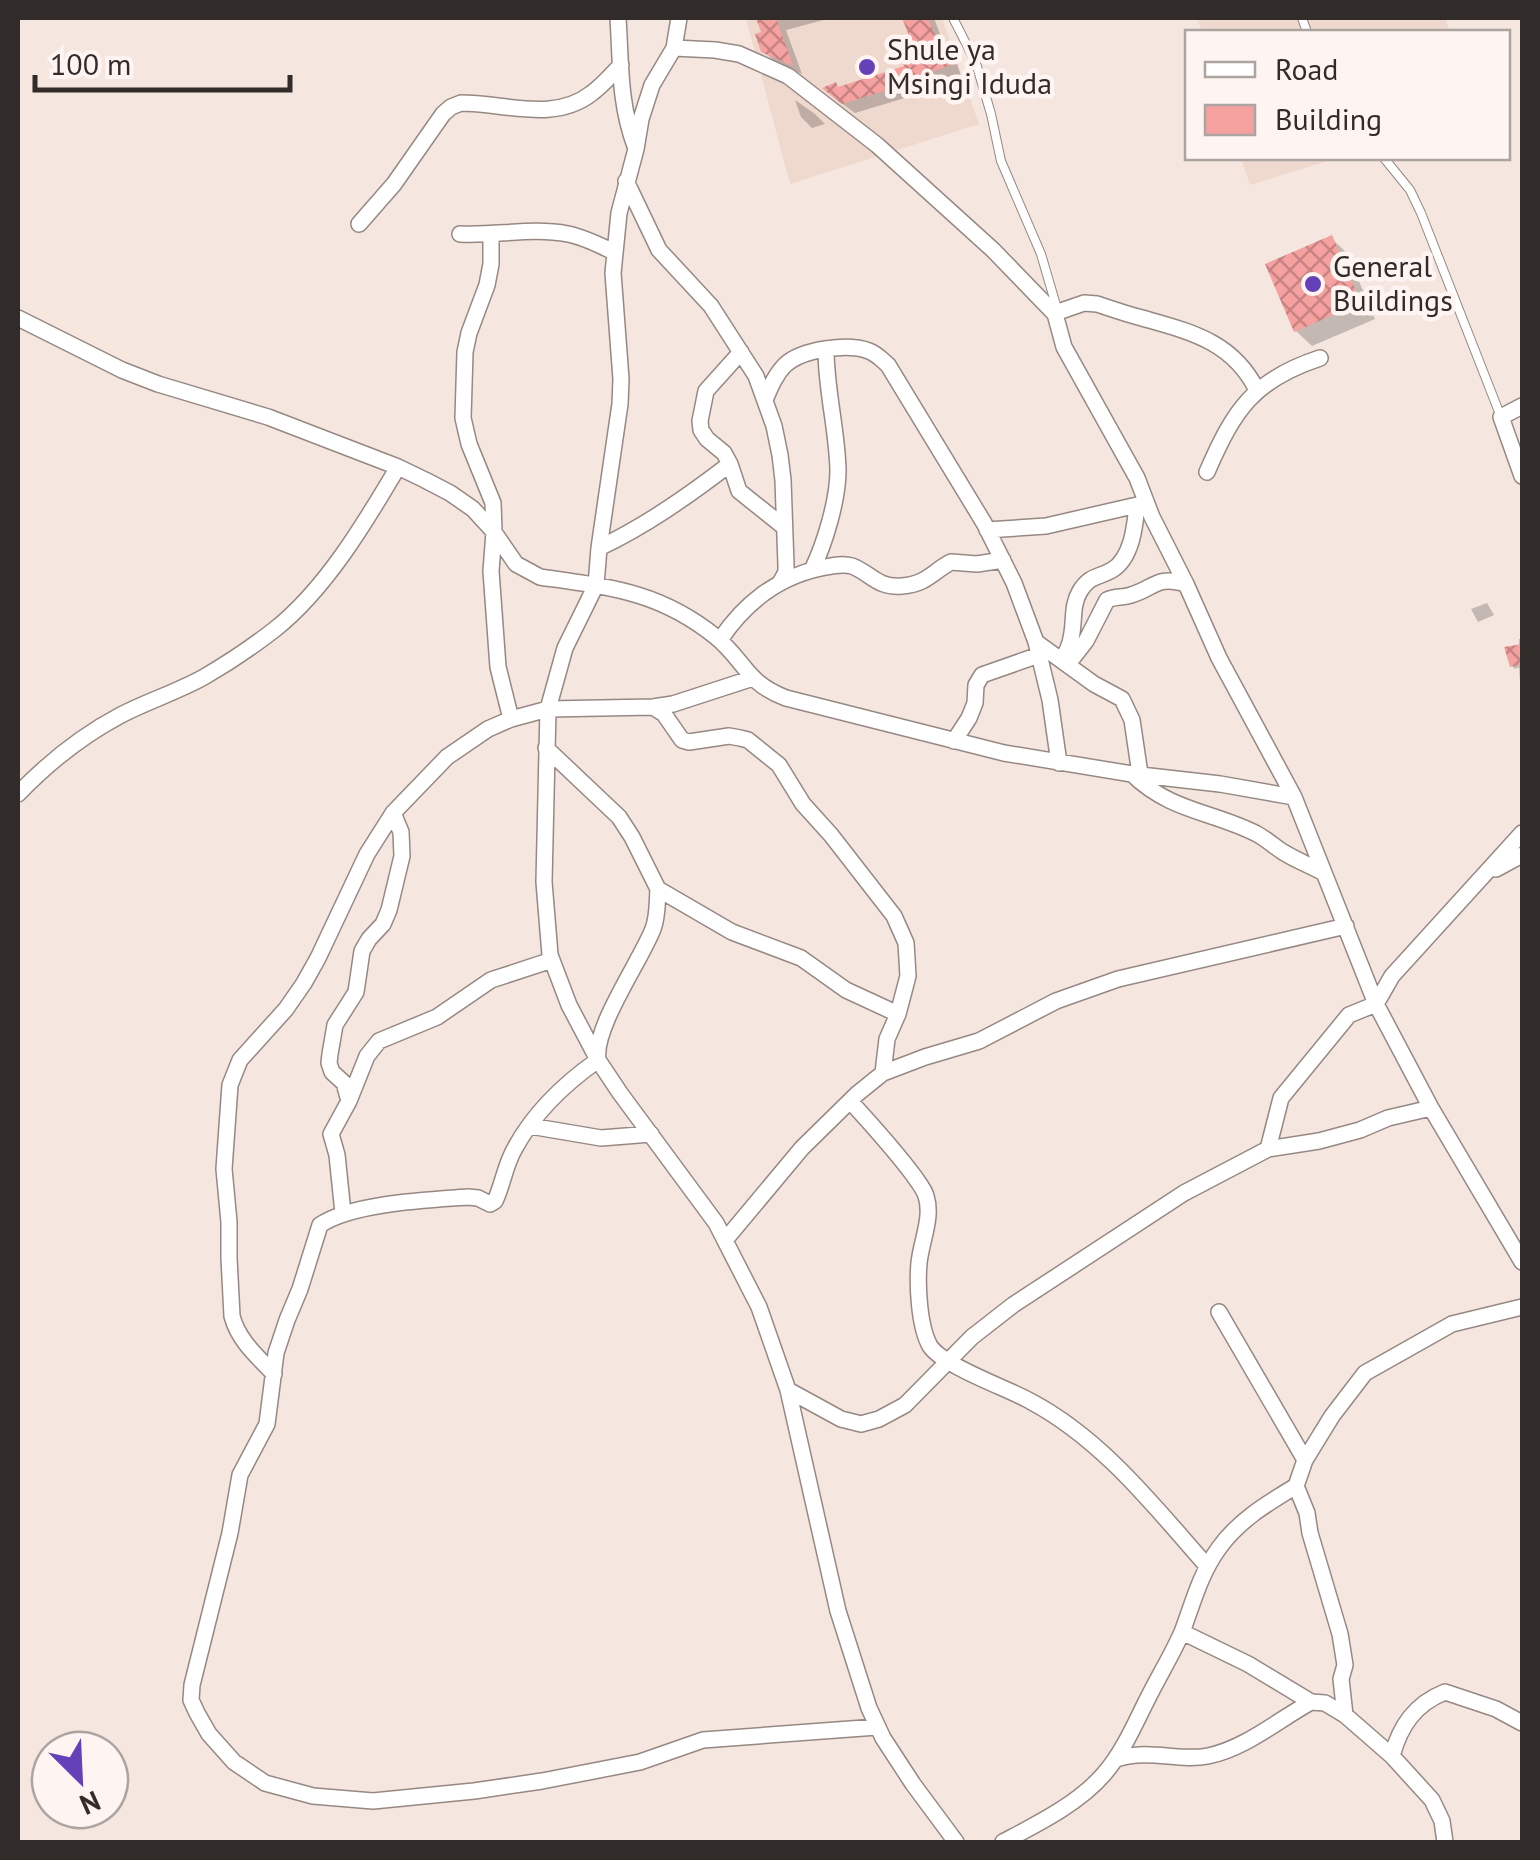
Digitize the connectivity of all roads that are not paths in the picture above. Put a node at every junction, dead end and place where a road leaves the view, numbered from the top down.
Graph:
1 (618, 18) edge
2 (679, 18) edge
3 (952, 18) edge
4 (674, 48) junction
5 (621, 65) junction
6 (636, 148) junction
7 (1386, 160) edge
8 (626, 182) junction
9 (359, 224) dead end
10 (460, 234) dead end
11 (491, 235) junction
12 (614, 252) junction
13 (1058, 312) joint
14 (18, 318) edge
15 (826, 350) junction
16 (742, 352) junction
17 (1320, 358) dead end
18 (1257, 390) junction
19 (765, 400) junction
20 (1522, 406) edge
21 (1501, 417) junction
22 (730, 464) junction
23 (398, 467) junction
24 (1208, 472) dead end
25 (1522, 476) edge
26 (1142, 504) junction
27 (784, 526) junction
28 (987, 530) junction
29 (494, 532) junction
30 (599, 548) junction
31 (1002, 560) junction
32 (812, 570) junction
33 (780, 582) junction
34 (1186, 584) junction
35 (596, 586) junction
36 (720, 640) junction
37 (1038, 648) junction
38 (1065, 662) junction
39 (752, 678) junction
40 (653, 707) junction
41 (548, 709) junction
42 (511, 718) junction
43 (954, 741) junction
44 (546, 748) junction
45 (1059, 763) junction
46 (1136, 774) junction
47 (18, 794) edge
48 (1294, 797) junction
49 (393, 813) junction
50 (1522, 834) edge
51 (1522, 855) edge
52 (1488, 873) junction
53 (1324, 874) junction
54 (658, 889) junction
55 (1346, 926) junction
56 (552, 960) junction
57 (1376, 1004) junction
58 (898, 1014) junction
59 (598, 1060) junction
60 (883, 1073) junction
61 (349, 1101) junction
62 (850, 1101) junction
63 (1432, 1108) junction
64 (530, 1126) junction
65 (651, 1134) junction
66 (1268, 1149) junction
67 (343, 1213) junction
68 (726, 1239) junction
69 (1522, 1262) edge
70 (1522, 1307) edge
71 (1219, 1312) dead end
72 (948, 1361) junction
73 (274, 1374) junction
74 (788, 1390) junction
75 (1304, 1460) junction
76 (1296, 1486) junction
77 (1207, 1566) junction
78 (1182, 1632) junction
79 (1311, 1702) junction
80 (1344, 1714) junction
81 (1522, 1722) edge
82 (877, 1726) junction
83 (1392, 1756) junction
84 (1116, 1759) junction
85 (956, 1842) edge
86 (1003, 1842) edge
87 (1445, 1842) edge

1 - 5 street
2 - 4 street
3 - 13 lane
4 - 6 street
4 - 26 street
5 - 6 street
5 - 9 street
6 - 8 street
7 - 21 lane
8 - 12 street
8 - 16 street
10 - 11 street
11 - 12 street
11 - 29 street
12 - 30 street
13 - 18 street
14 - 23 street
15 - 19 street
15 - 28 street
15 - 32 street
16 - 19 street
16 - 22 street
17 - 18 street
18 - 24 street
19 - 27 street
20 - 21 street
21 - 25 street
22 - 27 street
22 - 30 street
23 - 29 street
23 - 47 street
26 - 28 street
26 - 34 street
26 - 38 street
27 - 33 street
28 - 31 street
29 - 35 street
29 - 42 street
30 - 35 street
31 - 32 street
31 - 37 street
32 - 33 street
33 - 36 street
34 - 38 street
34 - 48 street
35 - 36 street
35 - 41 street
36 - 39 street
37 - 38 street
37 - 43 street
37 - 45 street
38 - 46 street
39 - 40 street
39 - 43 street
40 - 41 street
40 - 58 street
41 - 42 street
41 - 44 street
42 - 49 street
43 - 45 street
44 - 54 street
44 - 56 street
45 - 46 street
46 - 48 street
46 - 53 street
48 - 53 street
49 - 61 street
49 - 73 street
50 - 52 street
51 - 52 street
52 - 57 street
53 - 55 street
54 - 58 street
54 - 59 street
55 - 57 street
55 - 60 street
56 - 59 street
56 - 61 street
57 - 63 street
57 - 66 street
58 - 60 street
59 - 64 street
59 - 65 street
60 - 62 street
61 - 67 street
62 - 68 street
62 - 72 street
63 - 66 street
63 - 69 street
64 - 65 street
64 - 67 street
65 - 68 street
66 - 72 street
67 - 73 street
68 - 74 street
70 - 75 street
71 - 75 street
72 - 74 street
72 - 77 street
73 - 82 street
74 - 82 street
75 - 76 street
76 - 77 street
76 - 80 street
77 - 78 street
78 - 79 street
78 - 84 street
79 - 80 street
79 - 84 street
80 - 83 street
81 - 83 street
82 - 85 street
83 - 87 street
84 - 86 street

